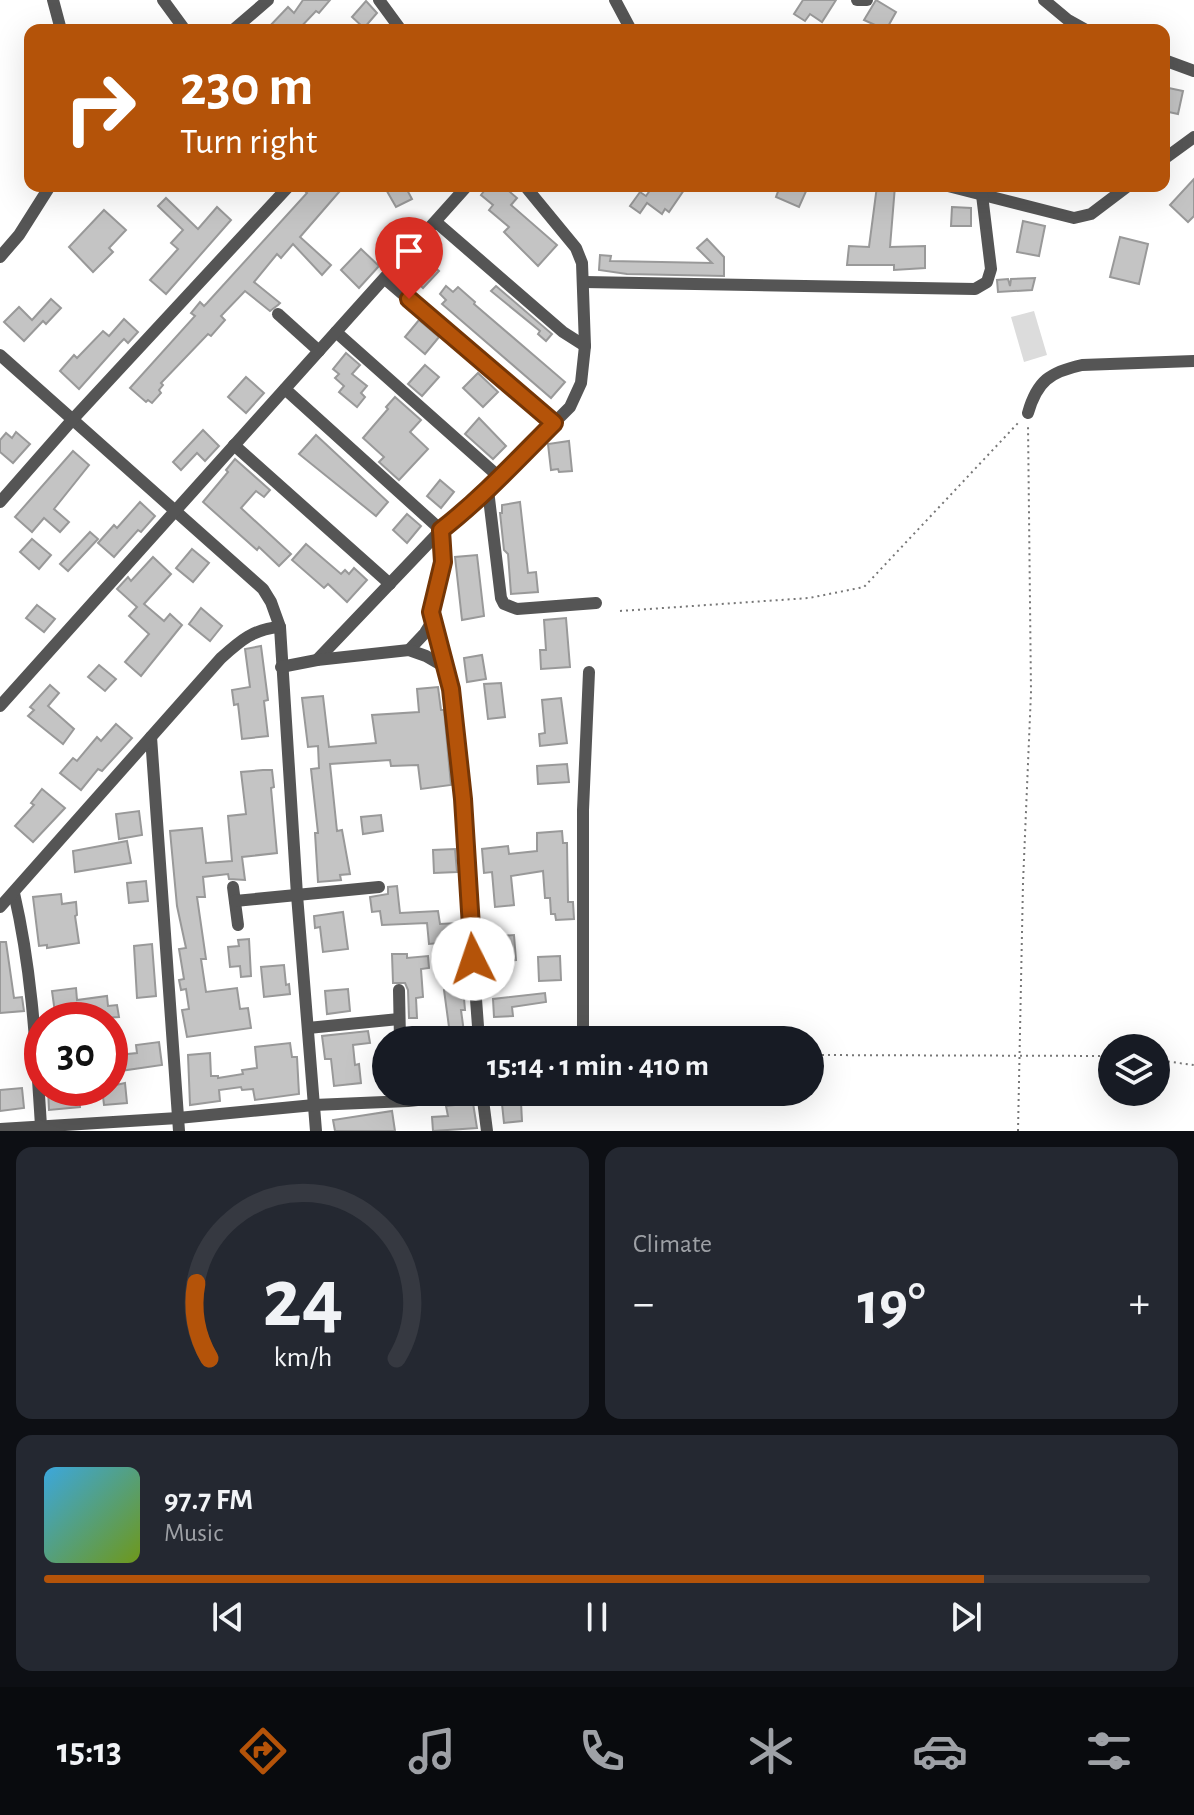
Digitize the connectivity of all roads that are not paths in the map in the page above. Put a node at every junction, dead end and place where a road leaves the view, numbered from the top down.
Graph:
1 (53, 0) edge
2 (163, 0) edge
3 (268, 0) edge
4 (379, 0) edge
5 (615, 0) edge
6 (857, 0) edge
7 (867, 0) edge
8 (1044, 0) edge
9 (59, 24) edge
10 (181, 24) edge
11 (240, 24) edge
12 (397, 24) edge
13 (628, 24) edge
14 (1075, 24) edge
15 (1170, 62) edge
16 (1194, 71) edge
17 (1191, 143) edge
18 (1170, 155) edge
19 (46, 192) edge
20 (283, 192) edge
21 (462, 192) edge
22 (530, 192) edge
23 (971, 192) edge
24 (1120, 192) edge
25 (982, 195) junction
26 (436, 222) junction
27 (0, 257) edge
28 (385, 279) junction
29 (584, 282) junction
30 (278, 314) dead end
31 (336, 332) junction
32 (585, 346) junction
33 (319, 351) junction
34 (0, 355) edge
35 (1194, 361) edge
36 (285, 389) junction
37 (1028, 413) road end
38 (73, 419) junction
39 (554, 423) junction
40 (234, 445) junction
41 (498, 476) junction
42 (488, 490) junction
43 (0, 502) edge
44 (176, 510) junction
45 (441, 530) junction
46 (390, 584) junction
47 (596, 603) dead end
48 (433, 620) junction
49 (280, 627) junction
50 (409, 650) junction
51 (317, 660) junction
52 (281, 667) junction
53 (445, 667) junction
54 (589, 672) dead end
55 (0, 706) edge
56 (151, 737) junction
57 (233, 887) dead end
58 (379, 887) dead end
59 (14, 893) junction
60 (297, 895) junction
61 (235, 901) junction
62 (0, 907) edge
63 (238, 925) dead end
64 (399, 990) dead end
65 (399, 1019) junction
66 (399, 1026) edge
67 (478, 1026) edge
68 (583, 1026) edge
69 (308, 1028) junction
70 (372, 1103) edge
71 (314, 1105) junction
72 (484, 1106) edge
73 (179, 1125) edge
74 (41, 1126) junction
75 (0, 1129) edge
76 (316, 1131) edge
77 (487, 1131) edge

1 - 9 street
2 - 10 street
3 - 11 street
4 - 12 street
5 - 13 street
6 - 7 street
8 - 14 street
15 - 16 street
17 - 18 street
19 - 27 street
20 - 38 street
21 - 26 street
22 - 29 street
23 - 25 street
24 - 25 street
25 - 29 street
26 - 28 street
26 - 32 street
28 - 31 street
28 - 39 street
29 - 32 street
30 - 33 street
31 - 33 street
31 - 41 street
32 - 39 street
33 - 36 street
34 - 38 street
35 - 37 street
36 - 40 street
36 - 45 street
38 - 43 street
38 - 44 street
39 - 41 street
40 - 44 street
40 - 46 street
41 - 42 street
42 - 45 street
42 - 47 street
44 - 49 street
44 - 55 street
45 - 46 street
45 - 48 street
46 - 51 street
48 - 50 street
48 - 53 street
49 - 52 street
49 - 56 street
50 - 51 street
50 - 53 street
51 - 52 street
52 - 60 street
53 - 67 street
54 - 68 street
56 - 59 street
56 - 73 street
57 - 61 street
58 - 60 street
59 - 62 street
59 - 74 street
60 - 61 street
60 - 69 street
61 - 63 street
64 - 65 street
65 - 66 street
65 - 69 street
69 - 71 street
70 - 71 street
71 - 73 street
71 - 76 street
72 - 77 street
73 - 74 street
74 - 75 street

